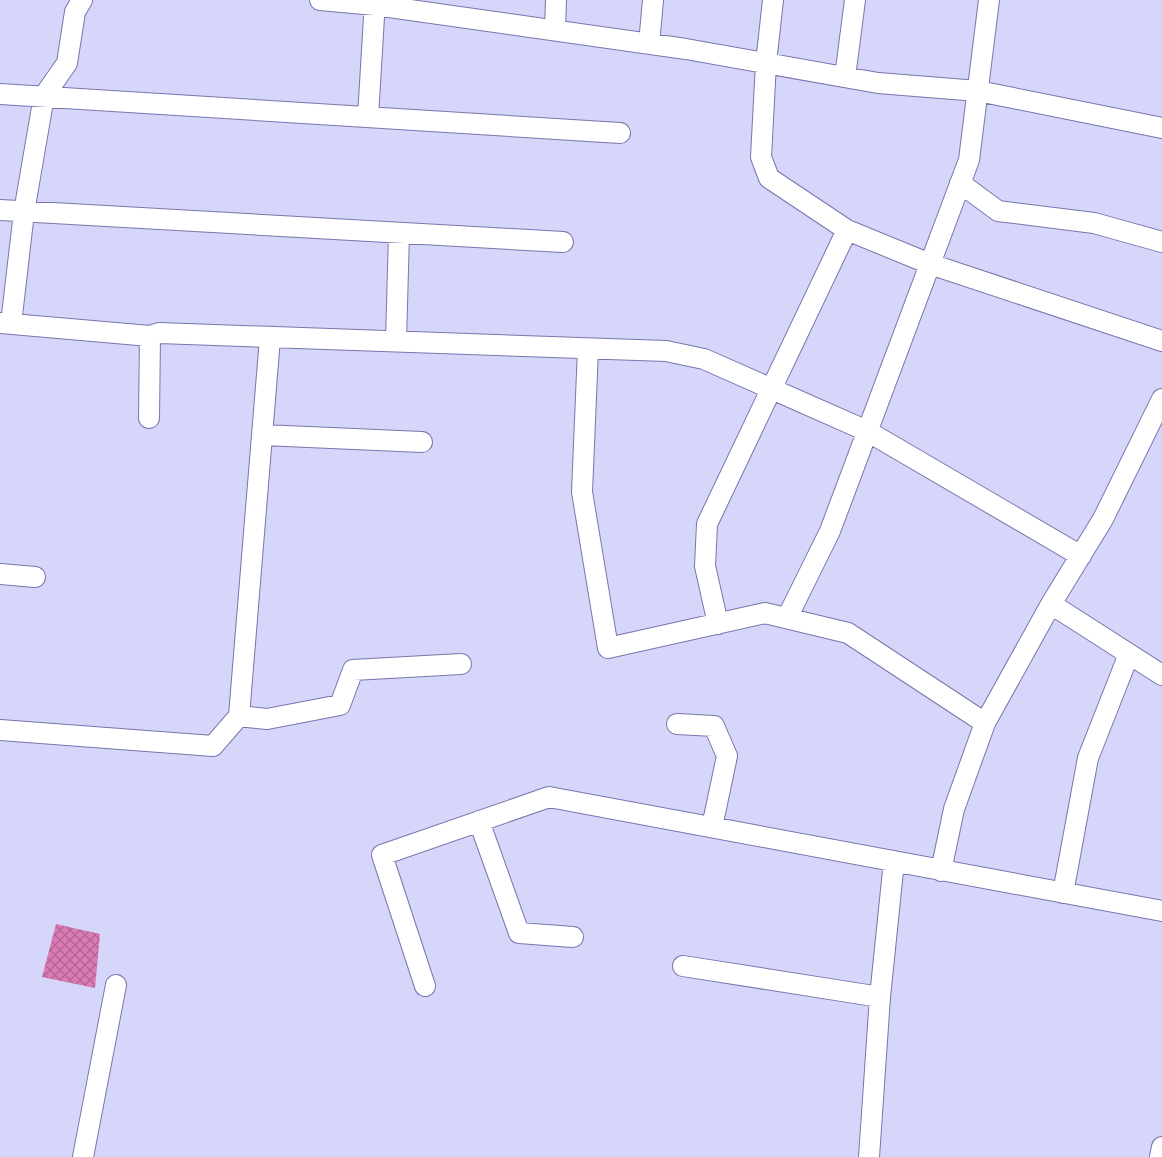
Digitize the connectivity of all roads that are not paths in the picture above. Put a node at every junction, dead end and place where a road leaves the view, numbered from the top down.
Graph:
1 (82, 0) edge
2 (320, 0) edge
3 (556, 0) edge
4 (653, 0) edge
5 (773, 0) edge
6 (854, 0) edge
7 (989, 0) edge
8 (375, 3) edge
9 (555, 30) junction
10 (649, 44) junction
11 (766, 63) junction
12 (845, 77) junction
13 (978, 91) junction
14 (0, 94) edge
15 (44, 96) junction
16 (368, 117) junction
17 (1162, 128) edge
18 (620, 133) dead end
19 (960, 183) junction
20 (0, 210) edge
21 (24, 212) junction
22 (847, 230) junction
23 (398, 233) junction
24 (563, 242) dead end
25 (1162, 242) edge
26 (930, 264) junction
27 (5, 323) edge
28 (150, 336) junction
29 (270, 338) junction
30 (396, 341) junction
31 (1162, 341) edge
32 (588, 349) junction
33 (773, 388) junction
34 (1162, 399) edge
35 (149, 418) dead end
36 (867, 431) junction
37 (1155, 432) edge
38 (263, 436) junction
39 (422, 442) dead end
40 (1081, 556) junction
41 (0, 574) edge
42 (35, 577) dead end
43 (1051, 604) junction
44 (787, 618) junction
45 (718, 624) junction
46 (1129, 654) junction
47 (461, 664) dead end
48 (1162, 675) edge
49 (239, 716) junction
50 (985, 723) junction
51 (677, 724) dead end
52 (0, 730) edge
53 (479, 821) junction
54 (712, 828) junction
55 (894, 861) junction
56 (940, 871) junction
57 (1063, 892) junction
58 (1162, 912) edge
59 (572, 937) dead end
60 (683, 966) dead end
61 (116, 984) dead end
62 (425, 986) dead end
63 (880, 997) junction
64 (1162, 1147) edge
65 (83, 1157) edge
66 (870, 1157) edge
67 (1160, 1157) edge

1 - 15 street
2 - 8 street
3 - 9 street
4 - 10 street
5 - 11 street
6 - 12 street
7 - 13 street
8 - 9 street
8 - 16 street
9 - 10 street
10 - 11 street
11 - 12 street
11 - 22 street
12 - 13 street
13 - 17 street
13 - 19 street
14 - 15 street
15 - 16 street
15 - 21 street
16 - 18 street
19 - 25 street
19 - 26 street
20 - 21 street
21 - 23 street
21 - 27 street
22 - 26 street
22 - 33 street
23 - 24 street
23 - 30 street
26 - 31 street
26 - 36 street
27 - 28 street
28 - 29 street
28 - 35 street
29 - 30 street
29 - 38 street
30 - 32 street
32 - 33 street
32 - 45 street
33 - 36 street
33 - 45 street
34 - 37 street
36 - 40 street
36 - 44 street
37 - 40 street
38 - 39 street
38 - 49 street
40 - 43 street
41 - 42 street
43 - 46 street
43 - 50 street
44 - 45 street
44 - 50 street
46 - 48 street
46 - 57 street
47 - 49 street
49 - 52 street
50 - 56 street
51 - 54 street
53 - 54 street
53 - 59 street
53 - 62 street
54 - 55 street
55 - 56 street
55 - 63 street
56 - 57 street
57 - 58 street
60 - 63 street
61 - 65 street
63 - 66 street
64 - 67 street

